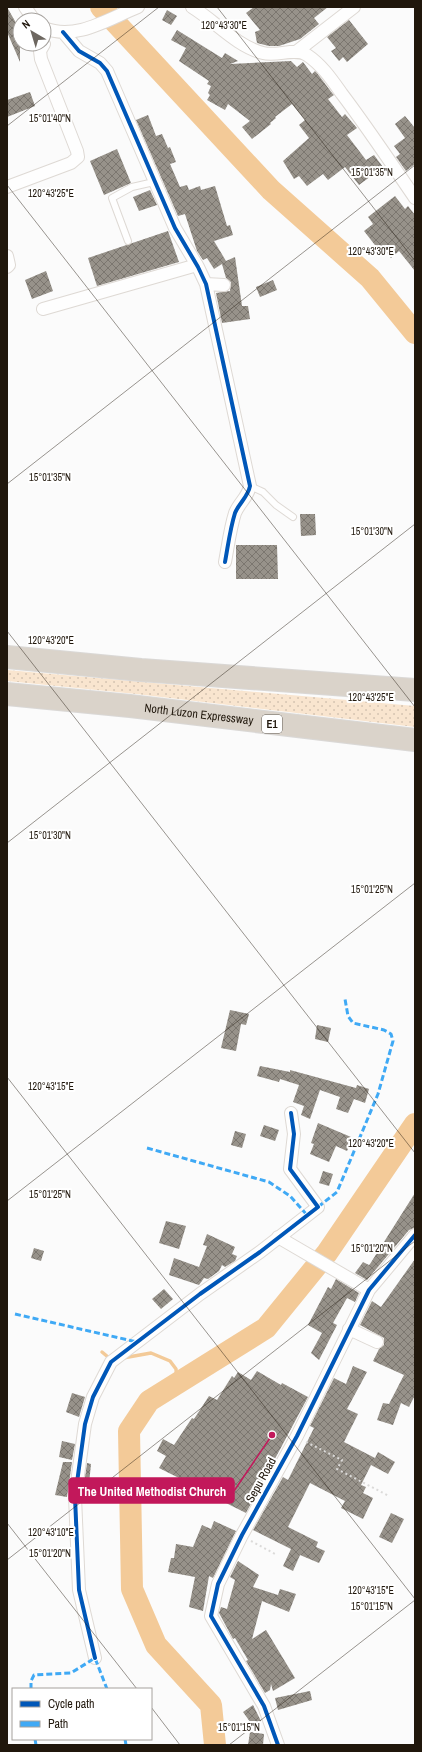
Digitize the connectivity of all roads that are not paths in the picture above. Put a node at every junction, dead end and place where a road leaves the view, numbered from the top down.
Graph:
1 (138, 7) edge
2 (192, 7) edge
3 (354, 7) edge
4 (54, 31) edge
5 (41, 52) edge
6 (296, 52) junction
7 (154, 182) junction
8 (7, 187) edge
9 (415, 198) edge
10 (128, 241) dead end
11 (7, 256) edge
12 (197, 265) junction
13 (7, 267) edge
14 (206, 284) junction
15 (224, 285) dead end
16 (43, 309) dead end
17 (250, 486) junction
18 (293, 517) dead end
19 (225, 562) dead end
20 (7, 657) edge
21 (415, 690) edge
22 (7, 694) edge
23 (415, 740) edge
24 (291, 1113) dead end
25 (415, 1235) edge
26 (282, 1240) junction
27 (369, 1290) junction
28 (349, 1329) junction
29 (377, 1342) dead end
30 (95, 1658) dead end
31 (278, 1745) edge

1 - 4 street
2 - 6 street
3 - 6 street
4 - 7 street
5 - 8 street
6 - 9 street
7 - 10 lane
7 - 12 street
11 - 13 street
12 - 14 street
12 - 16 street
14 - 15 street
14 - 17 street
17 - 18 lane
17 - 19 street
20 - 21 highway
22 - 23 highway, North Luzon Expressway / E1
24 - 26 street
25 - 27 street, Sepu Road
26 - 27 street
26 - 30 street
27 - 28 street, Sepu Road
28 - 29 street
28 - 31 street, Sepu Road

